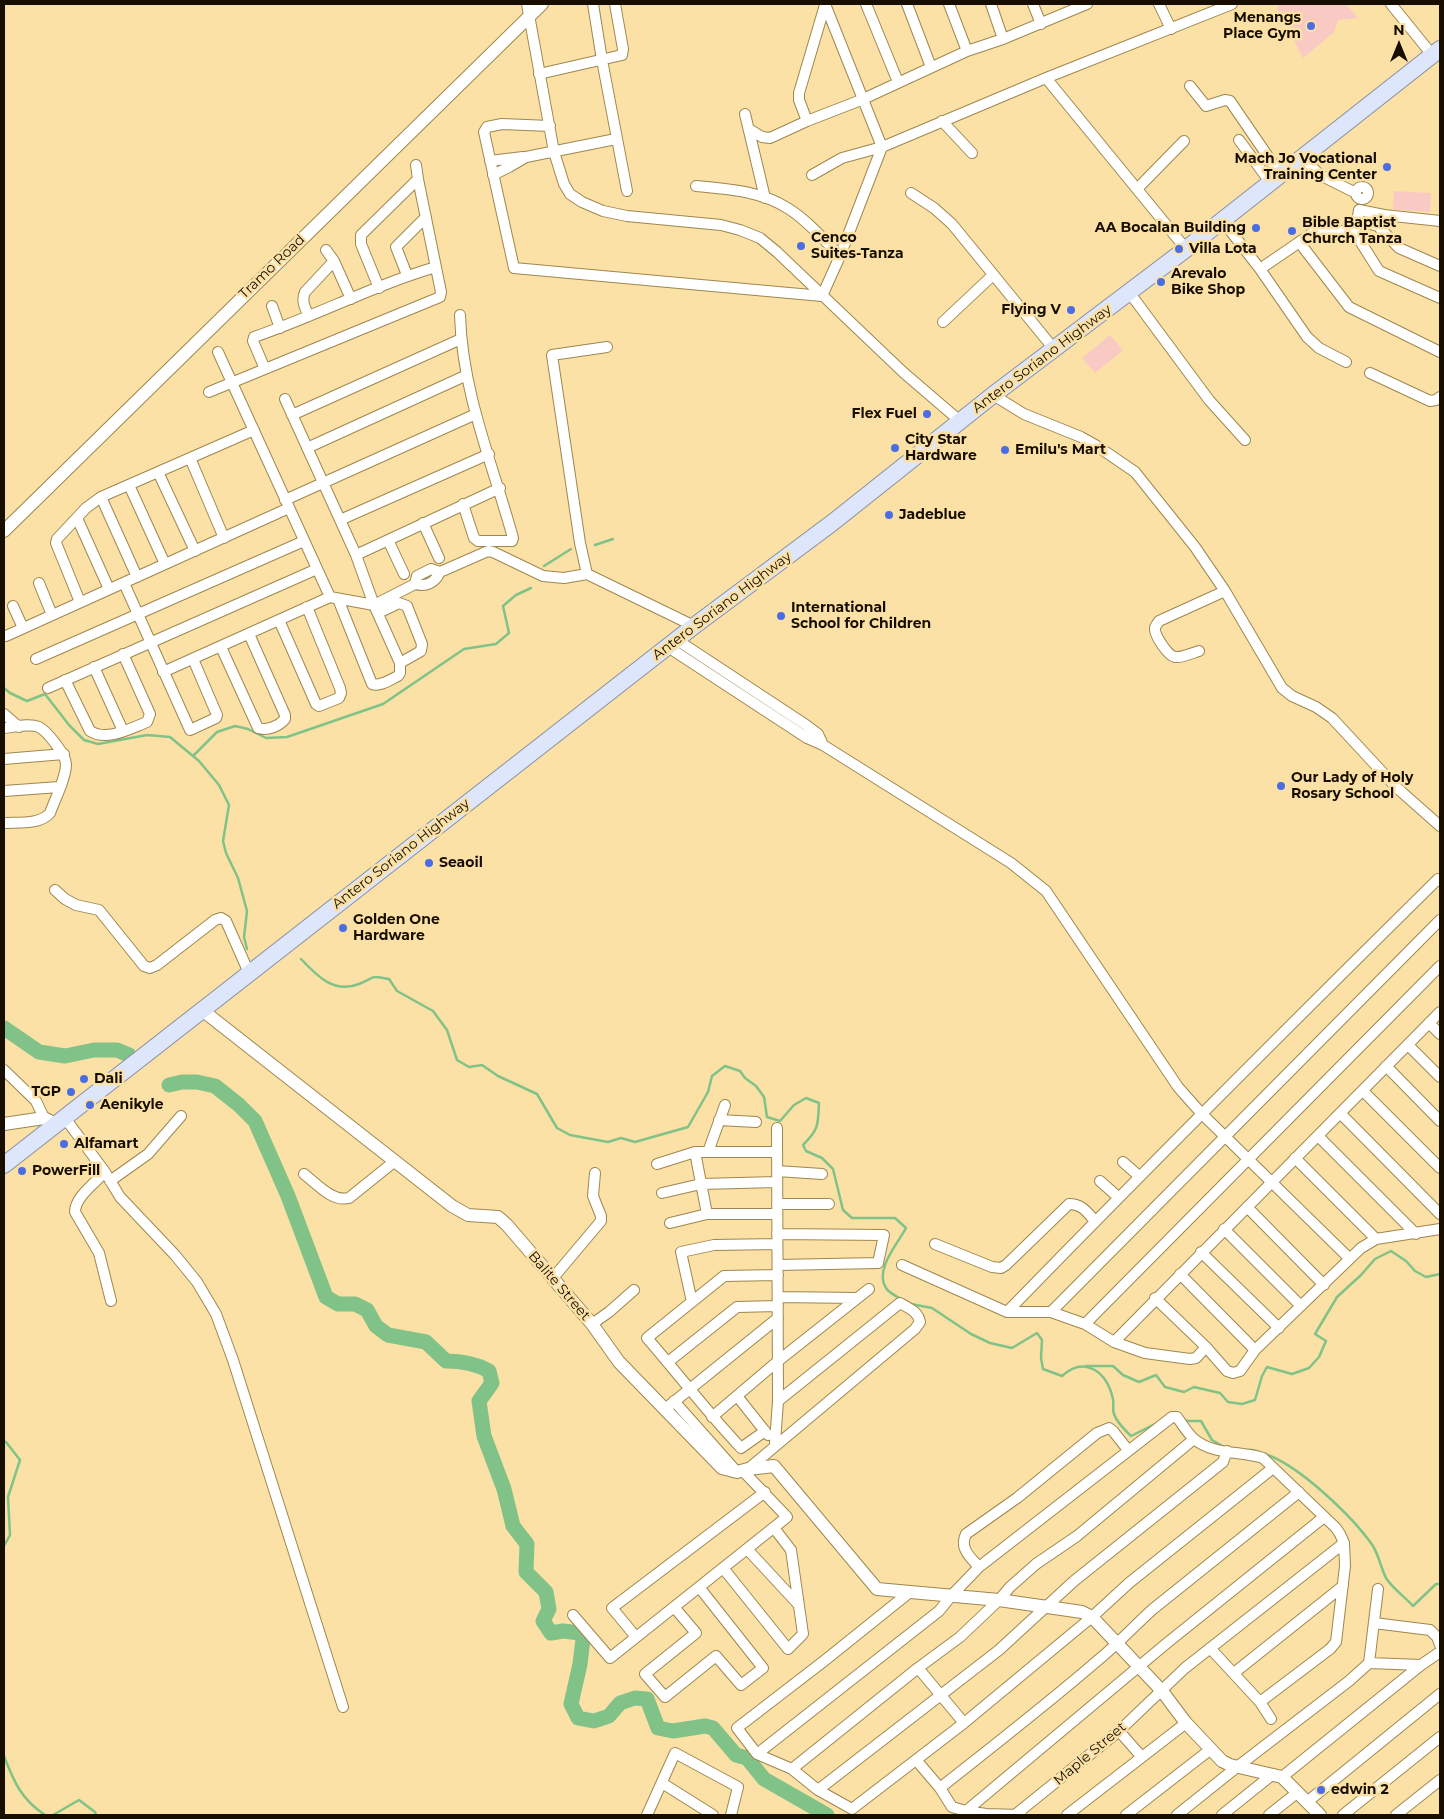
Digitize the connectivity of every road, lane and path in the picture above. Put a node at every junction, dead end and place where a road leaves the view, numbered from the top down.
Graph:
1 (542, 4) edge
2 (594, 4) edge
3 (615, 4) edge
4 (825, 4) edge
5 (866, 4) edge
6 (907, 4) edge
7 (949, 4) edge
8 (991, 4) edge
9 (1033, 4) edge
10 (1159, 4) edge
11 (1232, 4) edge
12 (1391, 4) edge
13 (1080, 5) edge
14 (528, 10) edge
15 (1041, 24) junction
16 (1171, 29) junction
17 (1004, 39) junction
18 (967, 51) junction
19 (1436, 52) edge
20 (602, 60) junction
21 (931, 67) junction
22 (539, 74) junction
23 (1046, 78) junction
24 (898, 82) junction
25 (1190, 86) dead end
26 (862, 100) junction
27 (745, 114) dead end
28 (808, 121) junction
29 (942, 121) junction
30 (550, 126) junction
31 (749, 129) junction
32 (616, 139) junction
33 (1184, 140) dead end
34 (1239, 140) dead end
35 (882, 147) junction
36 (554, 152) junction
37 (972, 153) dead end
38 (526, 157) junction
39 (1302, 157) junction
40 (490, 161) junction
41 (416, 166) dead end
42 (493, 175) junction
43 (812, 175) dead end
44 (1275, 178) junction
45 (418, 179) junction
46 (696, 186) dead end
47 (1137, 190) junction
48 (627, 191) dead end
49 (912, 193) dead end
50 (764, 198) junction
51 (1359, 210) junction
52 (1384, 215) junction
53 (426, 217) junction
54 (1222, 220) junction
55 (1358, 221) junction
56 (1440, 221) edge
57 (1378, 226) junction
58 (1355, 233) junction
59 (1299, 242) junction
60 (1186, 249) junction
61 (326, 250) dead end
62 (840, 256) junction
63 (334, 261) junction
64 (1440, 266) edge
65 (436, 267) junction
66 (1260, 269) junction
67 (407, 275) junction
68 (993, 275) junction
69 (379, 288) junction
70 (1129, 292) junction
71 (822, 296) junction
72 (1440, 298) edge
73 (351, 299) junction
74 (272, 306) dead end
75 (460, 315) dead end
76 (310, 316) junction
77 (944, 322) dead end
78 (280, 328) junction
79 (461, 339) junction
80 (607, 347) dead end
81 (1054, 349) junction
82 (218, 352) dead end
83 (1440, 352) edge
84 (1346, 362) dead end
85 (265, 369) junction
86 (1370, 373) dead end
87 (466, 375) junction
88 (232, 383) junction
89 (209, 392) dead end
90 (993, 395) junction
91 (1440, 397) edge
92 (285, 399) dead end
93 (476, 414) junction
94 (292, 415) junction
95 (960, 421) junction
96 (254, 430) junction
97 (1245, 440) dead end
98 (307, 448) junction
99 (489, 454) junction
100 (190, 458) junction
101 (158, 472) junction
102 (323, 482) junction
103 (129, 485) junction
104 (500, 488) junction
105 (101, 497) junction
106 (287, 504) junction
107 (463, 504) junction
108 (77, 518) junction
109 (340, 520) junction
110 (423, 523) junction
111 (4, 531) edge
112 (224, 538) junction
113 (388, 540) junction
114 (304, 541) junction
115 (195, 551) junction
116 (356, 555) junction
117 (439, 558) dead end
118 (165, 564) junction
119 (317, 569) junction
120 (404, 574) dead end
121 (587, 574) junction
122 (137, 577) junction
123 (39, 583) dead end
124 (124, 583) junction
125 (109, 589) junction
126 (1225, 591) junction
127 (334, 598) junction
128 (80, 602) junction
129 (13, 606) dead end
130 (307, 607) junction
131 (376, 609) junction
132 (138, 614) junction
133 (52, 615) junction
134 (279, 620) junction
135 (694, 626) junction
136 (23, 628) junction
137 (249, 634) junction
138 (6, 636) dead end
139 (150, 642) junction
140 (672, 644) junction
141 (221, 647) junction
142 (1199, 651) dead end
143 (123, 654) junction
144 (36, 659) dead end
145 (193, 659) junction
146 (400, 663) junction
147 (94, 667) junction
148 (163, 672) junction
149 (65, 680) junction
150 (48, 688) dead end
151 (4, 714) edge
152 (20, 727) junction
153 (4, 728) edge
154 (123, 731) junction
155 (64, 754) junction
156 (4, 758) edge
157 (59, 787) junction
158 (4, 791) edge
159 (4, 823) edge
160 (1440, 826) edge
161 (1439, 879) edge
162 (55, 890) dead end
163 (1440, 920) edge
164 (1440, 966) edge
165 (249, 973) junction
166 (202, 1010) junction
167 (1440, 1012) edge
168 (1429, 1023) junction
169 (1440, 1034) edge
170 (1408, 1046) junction
171 (1386, 1066) junction
172 (4, 1070) edge
173 (1440, 1077) edge
174 (1363, 1091) junction
175 (725, 1105) dead end
176 (1340, 1113) junction
177 (1201, 1114) junction
178 (182, 1116) dead end
179 (719, 1120) junction
180 (54, 1121) junction
181 (1440, 1121) edge
182 (756, 1122) dead end
183 (4, 1124) edge
184 (777, 1128) dead end
185 (1226, 1136) junction
186 (1318, 1136) junction
187 (695, 1152) junction
188 (708, 1152) junction
189 (777, 1152) junction
190 (1296, 1158) junction
191 (1249, 1159) junction
192 (395, 1161) junction
193 (1123, 1162) dead end
194 (656, 1164) dead end
195 (4, 1165) edge
196 (1440, 1168) edge
197 (595, 1172) dead end
198 (304, 1174) dead end
199 (822, 1174) dead end
200 (107, 1176) junction
201 (1139, 1176) junction
202 (777, 1177) junction
203 (1100, 1181) dead end
204 (1272, 1182) junction
205 (701, 1184) junction
206 (662, 1193) dead end
207 (1118, 1197) junction
208 (829, 1204) dead end
209 (1246, 1207) junction
210 (777, 1209) junction
211 (707, 1214) junction
212 (1440, 1214) edge
213 (1095, 1221) junction
214 (670, 1223) dead end
215 (1224, 1229) junction
216 (1440, 1229) edge
217 (1416, 1234) junction
218 (777, 1239) junction
219 (1376, 1239) junction
220 (935, 1244) dead end
221 (1201, 1252) junction
222 (1349, 1258) junction
223 (902, 1265) dead end
224 (778, 1270) junction
225 (1180, 1274) junction
226 (553, 1278) junction
227 (1324, 1285) junction
228 (869, 1288) dead end
229 (634, 1290) dead end
230 (858, 1298) junction
231 (1156, 1298) junction
232 (111, 1301) dead end
233 (692, 1302) junction
234 (778, 1302) junction
235 (1301, 1306) junction
236 (1007, 1312) junction
237 (1051, 1312) junction
238 (778, 1318) junction
239 (592, 1324) junction
240 (1084, 1324) junction
241 (1279, 1328) junction
242 (1114, 1342) junction
243 (1206, 1347) junction
244 (1255, 1350) junction
245 (778, 1361) junction
246 (668, 1362) junction
247 (690, 1388) junction
248 (736, 1396) junction
249 (778, 1401) junction
250 (670, 1405) junction
251 (712, 1417) junction
252 (765, 1431) junction
253 (1194, 1439) junction
254 (776, 1444) junction
255 (1128, 1450) junction
256 (1227, 1451) junction
257 (1273, 1468) junction
258 (743, 1470) junction
259 (765, 1492) junction
260 (1299, 1492) junction
261 (1324, 1516) junction
262 (774, 1528) junction
263 (1344, 1543) junction
264 (747, 1549) junction
265 (979, 1567) junction
266 (723, 1568) junction
267 (1343, 1586) junction
268 (699, 1587) junction
269 (1378, 1589) dead end
270 (910, 1592) junction
271 (952, 1594) junction
272 (999, 1600) junction
273 (798, 1604) junction
274 (674, 1607) junction
275 (1046, 1607) junction
276 (573, 1615) dead end
277 (1092, 1617) junction
278 (1374, 1623) junction
279 (636, 1637) junction
280 (1117, 1644) junction
281 (1440, 1645) edge
282 (1210, 1648) junction
283 (1440, 1652) edge
284 (1369, 1663) junction
285 (1421, 1665) junction
286 (1139, 1667) junction
287 (918, 1668) junction
288 (1234, 1673) junction
289 (1162, 1691) junction
290 (1440, 1694) edge
291 (942, 1696) junction
292 (1260, 1702) junction
293 (343, 1707) dead end
294 (1271, 1719) dead end
295 (1186, 1722) junction
296 (964, 1723) junction
297 (1119, 1731) junction
298 (1440, 1737) edge
299 (1211, 1749) junction
300 (757, 1754) junction
301 (1141, 1756) junction
302 (916, 1760) junction
303 (1236, 1767) junction
304 (792, 1769) junction
305 (1277, 1776) junction
306 (1440, 1780) edge
307 (662, 1783) junction
308 (940, 1788) junction
309 (818, 1790) junction
310 (1298, 1792) junction
311 (1307, 1802) junction
312 (966, 1812) junction
313 (651, 1814) edge
314 (713, 1815) edge
315 (731, 1815) edge
316 (1015, 1815) edge
317 (1021, 1815) edge
318 (1067, 1815) edge
319 (1126, 1815) edge
320 (1177, 1815) edge
321 (1222, 1815) edge
322 (1268, 1815) edge
323 (1319, 1815) edge
324 (1343, 1815) edge
325 (1396, 1815) edge

1 - 14 street, Tramo Road
2 - 20 street
3 - 20 street
4 - 26 street
4 - 28 street
5 - 24 street
6 - 21 street
7 - 18 street
8 - 17 street
9 - 15 street
10 - 16 street
11 - 16 street
12 - 19 street
13 - 15 street
14 - 22 street
14 - 111 street, Tramo Road
15 - 17 street
16 - 23 street
17 - 18 street
18 - 21 street
19 - 39 main road, Antero Soriano Highway
20 - 22 street
20 - 32 street
21 - 24 street
22 - 30 street
23 - 29 street
23 - 47 street
24 - 26 street
25 - 44 street
26 - 28 street
26 - 35 street
27 - 31 street
28 - 31 street
29 - 35 street
29 - 37 street
30 - 36 street
30 - 40 street
31 - 50 street
32 - 36 street
32 - 48 street
33 - 47 street
34 - 44 street
35 - 43 street
35 - 62 street
36 - 38 street
36 - 71 street
38 - 40 street
38 - 42 street
39 - 44 main road, Antero Soriano Highway
39 - 51 street
40 - 42 street
41 - 45 street
42 - 71 street
44 - 54 main road, Antero Soriano Highway
45 - 53 street
45 - 69 street
46 - 50 street
47 - 60 street
49 - 68 street
50 - 62 street
51 - 52 street
51 - 55 street
52 - 56 street
52 - 57 street
53 - 65 street
53 - 67 street
54 - 60 main road, Antero Soriano Highway
54 - 66 street
55 - 57 street
55 - 58 street
57 - 64 street
58 - 59 street
58 - 72 street
59 - 66 street
59 - 83 street
60 - 70 main road, Antero Soriano Highway
61 - 63 street
62 - 71 street
63 - 73 street
63 - 76 street
65 - 67 street
65 - 85 street
66 - 84 street
67 - 69 street
68 - 77 street
68 - 81 street
69 - 73 street
70 - 81 main road, Antero Soriano Highway
70 - 97 street
71 - 95 street
73 - 76 street
74 - 78 street
75 - 79 street
76 - 78 street
78 - 85 street
79 - 87 street
79 - 94 street
80 - 121 street
81 - 90 main road, Antero Soriano Highway
82 - 88 street
85 - 88 street
86 - 91 street
87 - 93 street
87 - 98 street
88 - 89 street
88 - 96 street
90 - 95 main road, Antero Soriano Highway
90 - 126 street
92 - 94 street
93 - 99 street
93 - 102 street
94 - 98 street
95 - 135 main road, Antero Soriano Highway
96 - 100 street
96 - 106 street
98 - 102 street
99 - 104 street
99 - 109 street
100 - 101 street
100 - 112 street
101 - 103 street
101 - 115 street
102 - 106 street
102 - 109 street
103 - 105 street
103 - 118 street
104 - 107 street
104 - 107 street
105 - 108 street
105 - 122 street
106 - 112 street
106 - 114 street
107 - 110 street
108 - 125 street
108 - 128 street
109 - 116 street
110 - 113 street
110 - 117 street
112 - 115 street
113 - 116 street
113 - 120 street
114 - 119 street
114 - 132 street
115 - 118 street
116 - 131 street
118 - 122 street
119 - 127 street
119 - 139 street
121 - 131 street
121 - 135 street
122 - 124 street
123 - 133 street
124 - 125 street
124 - 132 street
125 - 128 street
126 - 142 street
126 - 160 street
127 - 130 street
127 - 131 street
127 - 146 street
128 - 133 street
129 - 136 street
130 - 134 street
130 - 134 street
131 - 146 street
131 - 146 street
132 - 139 street
132 - 144 street
133 - 136 street
134 - 137 street
135 - 140 main road, Antero Soriano Highway
136 - 138 street
137 - 141 street
137 - 141 street
139 - 143 street
139 - 148 street
140 - 165 main road, Antero Soriano Highway
140 - 177 street
141 - 145 street
143 - 147 street
143 - 154 street
145 - 148 street
145 - 148 street
147 - 149 street
147 - 154 street
149 - 150 street
149 - 154 street
151 - 152 street
152 - 153 street
152 - 155 street
155 - 156 street
155 - 157 street
157 - 158 street
157 - 159 street
161 - 177 street
162 - 165 street
163 - 185 street
164 - 191 street
165 - 166 main road, Antero Soriano Highway
166 - 180 main road, Antero Soriano Highway
166 - 192 street, Balite Street
167 - 168 street
168 - 169 street
168 - 170 street
170 - 171 street
170 - 173 street
171 - 174 street
171 - 181 street
172 - 180 street
174 - 176 street
174 - 196 street
175 - 179 street
176 - 186 street
176 - 212 street
177 - 185 street
177 - 201 street
178 - 200 street
179 - 182 street
179 - 188 street
180 - 183 street
180 - 195 main road, Antero Soriano Highway
180 - 200 street
184 - 189 street
185 - 191 street
185 - 237 street
186 - 190 street
186 - 217 street
187 - 188 street
187 - 194 street
187 - 205 street
188 - 189 street
189 - 202 street
190 - 204 street
190 - 219 street
191 - 204 street
191 - 240 street
192 - 198 street
192 - 226 street, Balite Street
193 - 201 street
197 - 226 street
199 - 202 street
200 - 232 street
200 - 293 street
201 - 207 street
202 - 205 street
202 - 210 street
203 - 207 street
204 - 209 street
204 - 222 street
205 - 206 street
205 - 211 street
207 - 213 street
208 - 210 street
209 - 215 street
209 - 227 street
210 - 211 street
210 - 218 street
211 - 214 street
213 - 220 street
213 - 236 street
215 - 221 street
215 - 235 street
216 - 217 street
217 - 219 street
218 - 224 street
218 - 224 street
218 - 233 street
219 - 222 street
221 - 225 street
221 - 241 street
222 - 227 street
223 - 236 street
224 - 233 street
224 - 234 street
225 - 231 street
225 - 244 street
226 - 239 street, Balite Street
227 - 235 street
228 - 230 street
229 - 239 street
230 - 234 street
230 - 245 street
231 - 242 street
231 - 243 street
233 - 246 street
234 - 238 street
234 - 246 street
235 - 241 street
236 - 237 street
237 - 240 street
238 - 245 street
238 - 247 street
239 - 250 street, Balite Street
240 - 242 street
241 - 244 street
242 - 243 street
243 - 244 street
245 - 248 street
245 - 249 street
246 - 247 street
247 - 250 street
247 - 251 street
248 - 251 street
248 - 252 street
249 - 254 street
249 - 254 street
250 - 258 street, Balite Street
251 - 252 street
252 - 254 street
253 - 255 street
253 - 256 street
253 - 272 street
254 - 258 street
255 - 265 street
255 - 265 street
256 - 257 street
256 - 275 street
257 - 260 street
257 - 277 street
258 - 259 street
258 - 270 street
259 - 262 street
259 - 279 street
260 - 261 street
260 - 280 street
261 - 263 street
261 - 286 street
262 - 264 street
262 - 273 street
263 - 267 street
263 - 282 street, Maple Street
264 - 266 street
264 - 273 street
265 - 271 street
266 - 268 street
266 - 273 street
267 - 288 street
267 - 292 street
268 - 274 street
268 - 274 street
269 - 278 street
270 - 271 street
270 - 300 street
271 - 272 street
271 - 300 street
272 - 275 street
272 - 287 street
274 - 279 street
275 - 277 street
275 - 291 street
276 - 279 street
277 - 280 street
277 - 296 street
278 - 281 street
278 - 284 street
280 - 286 street
280 - 308 street
282 - 288 street
282 - 289 street, Maple Street
283 - 285 street
284 - 285 street
284 - 303 street
285 - 305 street
286 - 289 street
286 - 312 street
287 - 291 street
287 - 304 street
288 - 292 street
289 - 295 street
289 - 297 street, Maple Street
290 - 311 street
291 - 296 street
291 - 309 street
292 - 294 street
295 - 299 street
295 - 301 street
296 - 302 street
297 - 301 street
297 - 316 street, Maple Street
298 - 324 street
299 - 303 street
299 - 319 street
300 - 304 street
301 - 318 street
302 - 308 street
302 - 309 street
303 - 305 street
303 - 320 street
304 - 309 street
305 - 310 street
305 - 321 street
306 - 325 street
307 - 313 street
307 - 314 street
307 - 315 street
308 - 312 street
310 - 311 street
310 - 322 street
311 - 323 street
312 - 316 street
316 - 317 street

